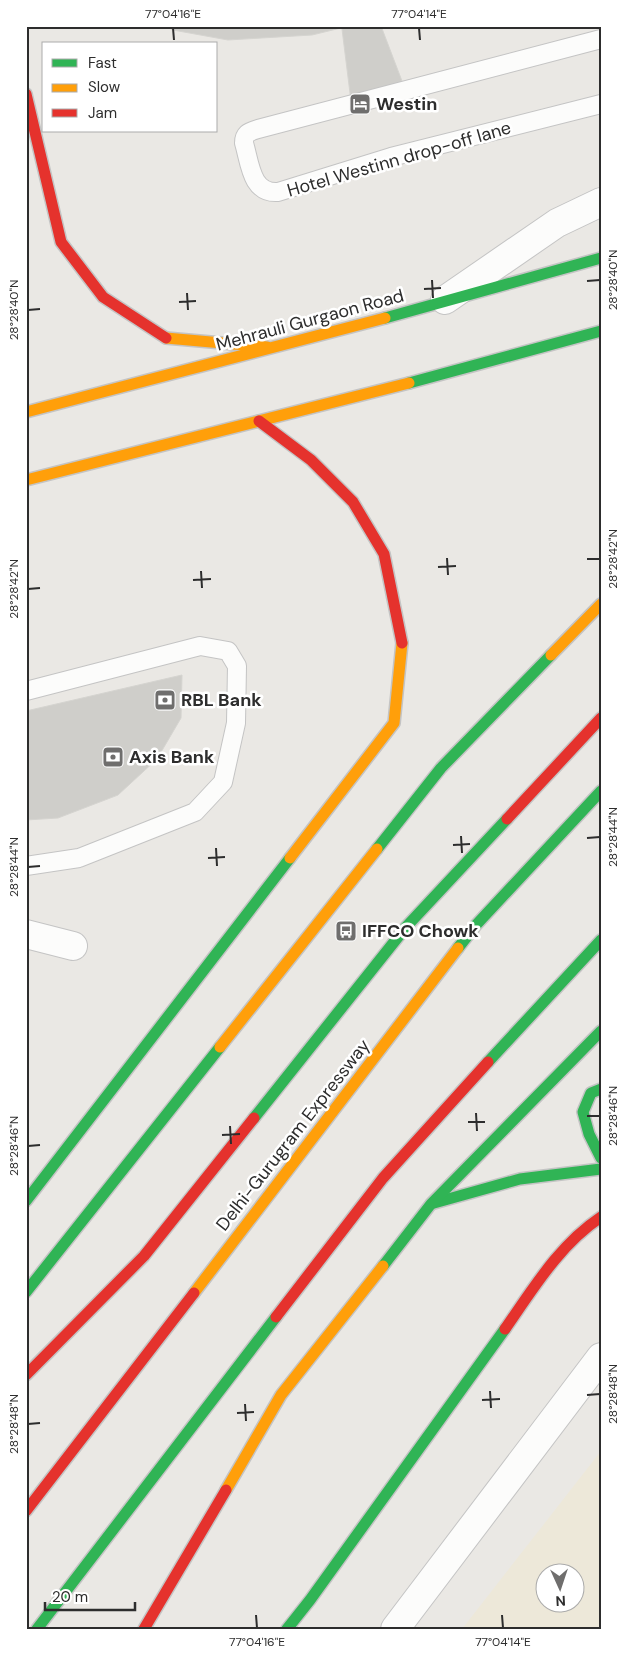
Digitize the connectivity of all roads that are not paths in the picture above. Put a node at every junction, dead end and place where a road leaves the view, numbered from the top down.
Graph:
1 (601, 39) edge
2 (26, 94) edge
3 (601, 104) edge
4 (601, 202) edge
5 (601, 258) edge
6 (439, 304) junction
7 (601, 330) edge
8 (270, 348) junction
9 (26, 412) edge
10 (259, 421) junction
11 (26, 480) edge
12 (601, 604) edge
13 (26, 691) edge
14 (601, 718) edge
15 (601, 791) edge
16 (26, 866) edge
17 (26, 934) edge
18 (601, 940) edge
19 (73, 946) dead end
20 (601, 1031) edge
21 (601, 1089) edge
22 (601, 1158) edge
23 (601, 1169) edge
24 (26, 1201) edge
25 (431, 1204) junction
26 (601, 1217) edge
27 (26, 1292) edge
28 (601, 1357) edge
29 (26, 1375) edge
30 (26, 1511) edge
31 (37, 1629) edge
32 (144, 1629) edge
33 (287, 1629) edge
34 (395, 1629) edge

1 - 3 lane, Hotel Westinn drop-off lane
2 - 8 main road
4 - 6 street
5 - 6 main road, Mehrauli Gurgaon Road
6 - 8 main road, Mehrauli Gurgaon Road
7 - 10 main road
8 - 9 main road, Mehrauli Gurgaon Road
10 - 11 main road
10 - 24 main road
12 - 27 main road
13 - 16 lane
14 - 29 main road
15 - 30 main road, Delhi-Gurugram Expressway
17 - 19 street
18 - 31 main road
20 - 25 main road
21 - 22 main road
23 - 25 main road
25 - 32 main road
26 - 33 main road
28 - 34 street

